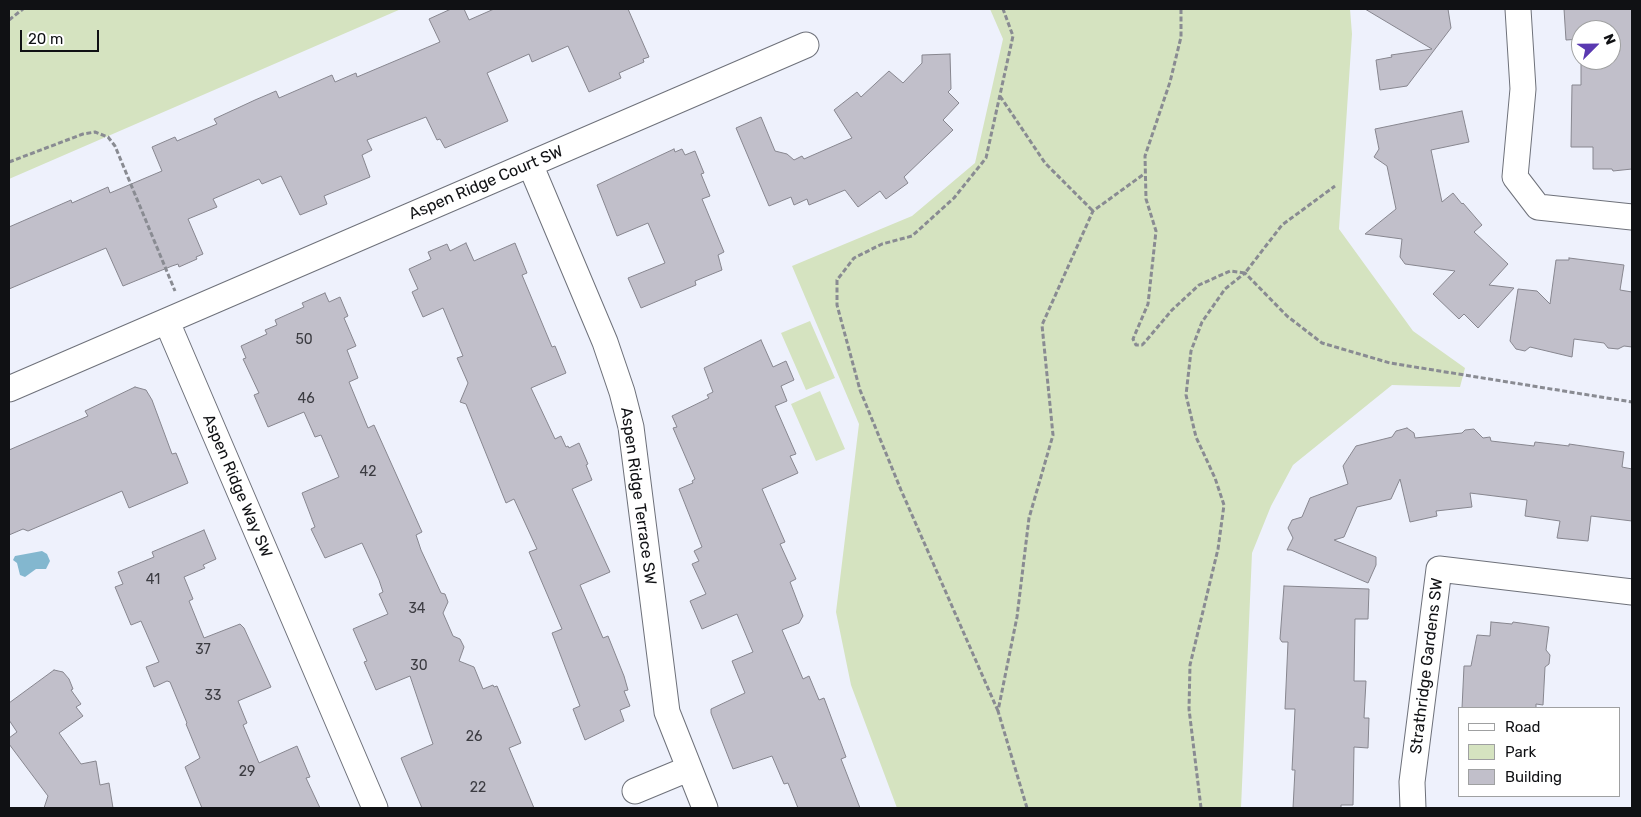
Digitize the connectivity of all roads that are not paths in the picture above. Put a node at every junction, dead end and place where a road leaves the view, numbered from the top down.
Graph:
1 (1518, 9) edge
2 (806, 45) dead end
3 (530, 164) junction
4 (1632, 217) edge
5 (176, 318) junction
6 (9, 388) edge
7 (1632, 592) edge
8 (688, 769) junction
9 (635, 792) dead end
10 (375, 808) edge
11 (705, 808) edge
12 (1412, 808) edge

1 - 4 street
2 - 3 street, Aspen Ridge Court SW
3 - 5 street, Aspen Ridge Court SW
3 - 8 street, Aspen Ridge Terrace SW
5 - 6 street
5 - 10 street, Aspen Ridge Way SW
7 - 12 street, Strathridge Gardens SW
8 - 9 street
8 - 11 street, Aspen Ridge Terrace SW

